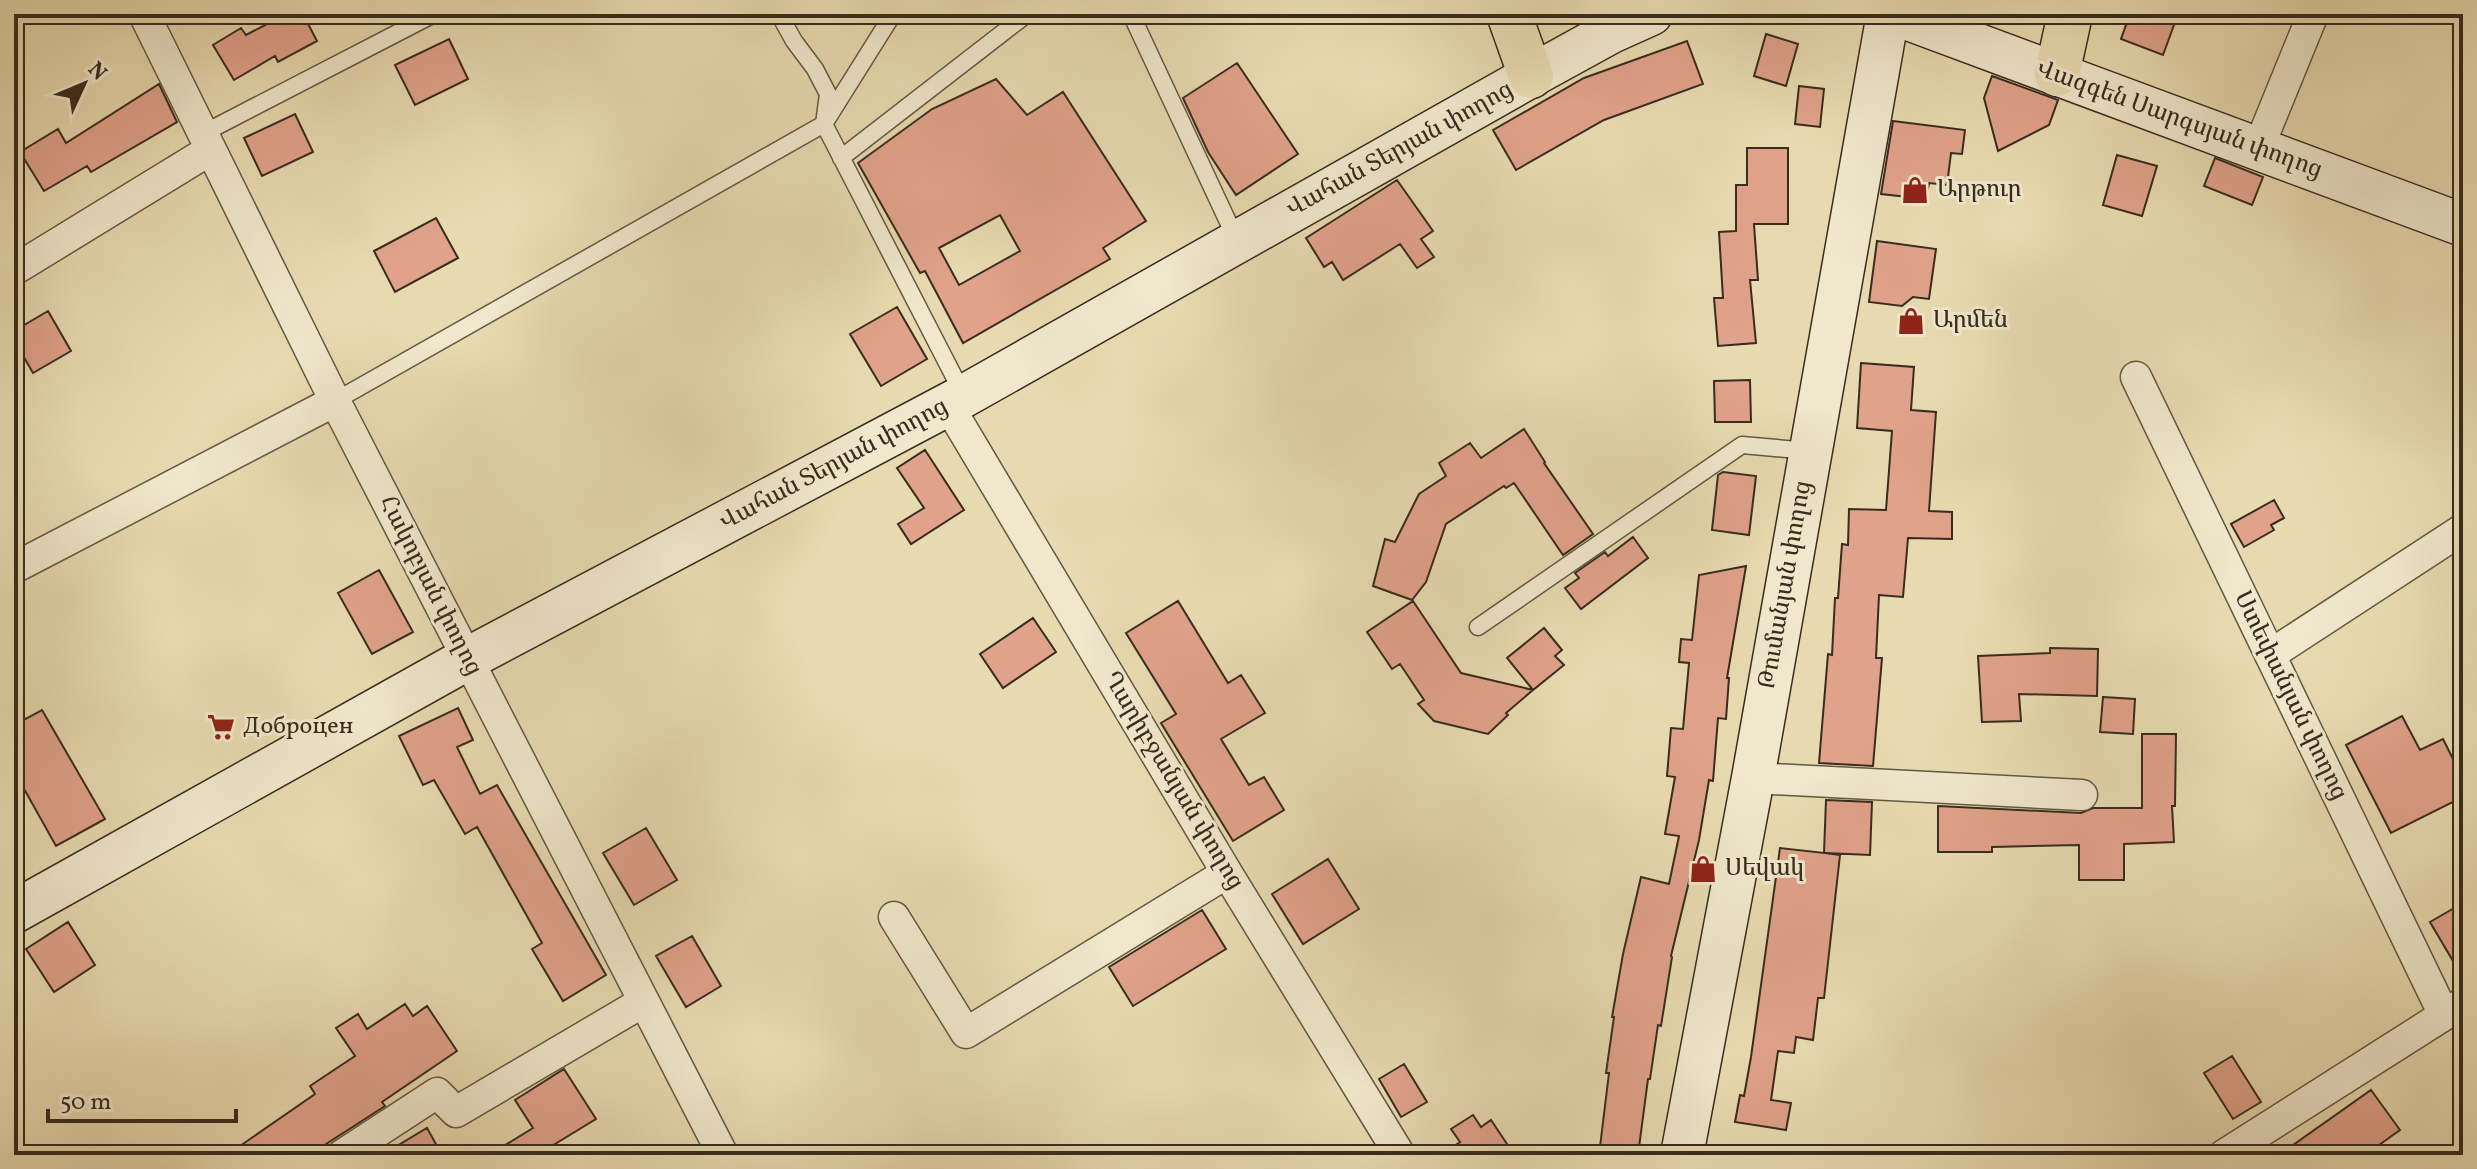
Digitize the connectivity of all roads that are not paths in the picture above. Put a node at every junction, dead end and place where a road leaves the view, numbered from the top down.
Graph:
1 (144, 14) edge
2 (434, 14) edge
3 (779, 14) edge
4 (893, 14) edge
5 (1027, 14) edge
6 (1131, 14) edge
7 (1509, 14) edge
8 (1651, 14) edge
9 (1888, 14) edge
10 (1895, 14) edge
11 (2070, 14) edge
12 (2313, 14) edge
13 (2057, 74) junction
14 (1531, 76) junction
15 (824, 124) junction
16 (206, 142) junction
17 (2258, 149) junction
18 (841, 158) junction
19 (2463, 225) edge
20 (1237, 242) junction
21 (14, 270) edge
22 (2136, 377) dead end
23 (335, 401) junction
24 (956, 401) junction
25 (1809, 451) junction
26 (2463, 529) edge
27 (14, 568) edge
28 (1478, 627) dead end
29 (2270, 655) junction
30 (467, 659) junction
31 (1753, 778) junction
32 (2082, 795) dead end
33 (1227, 873) junction
34 (14, 912) edge
35 (894, 917) dead end
36 (643, 1002) junction
37 (2454, 1009) edge
38 (342, 1155) edge
39 (723, 1155) edge
40 (1400, 1155) edge
41 (1682, 1155) edge
42 (2224, 1155) edge

1 - 16 street, Հակոբյան փողոց
2 - 16 lane
3 - 15 lane
4 - 15 lane
5 - 18 lane
6 - 20 lane
7 - 14 highway
8 - 14 street, Վահան Տերյան փողոց
9 - 25 street, Թումանյան փողոց
10 - 13 street, Վազգեն Սարգսյան փողոց
11 - 13 highway
12 - 17 street
13 - 17 street, Վազգեն Սարգսյան փողոց
14 - 20 street, Վահան Տերյան փողոց
15 - 18 lane
15 - 23 lane
16 - 21 street
16 - 23 street, Հակոբյան փողոց
17 - 19 street, Վազգեն Սարգսյան փողոց
18 - 24 lane
20 - 24 street, Վահան Տերյան փողոց
22 - 29 street, Ստեփանյան փողոց
23 - 27 street
23 - 30 street, Հակոբյան փողոց
24 - 30 street, Վահան Տերյան փողոց
24 - 33 street, Ղարիբջանյան փողոց
25 - 28 lane
25 - 31 street, Թումանյան փողոց
26 - 29 street
29 - 37 street, Ստեփանյան փողոց
30 - 34 street, Վահան Տերյան փողոց
30 - 36 street, Հակոբյան փողոց
31 - 32 street
31 - 41 street, Թումանյան փողոց
33 - 35 street
33 - 40 street, Ղարիբջանյան փողոց
36 - 38 street
36 - 39 street, Հակոբյան փողոց
37 - 42 street

